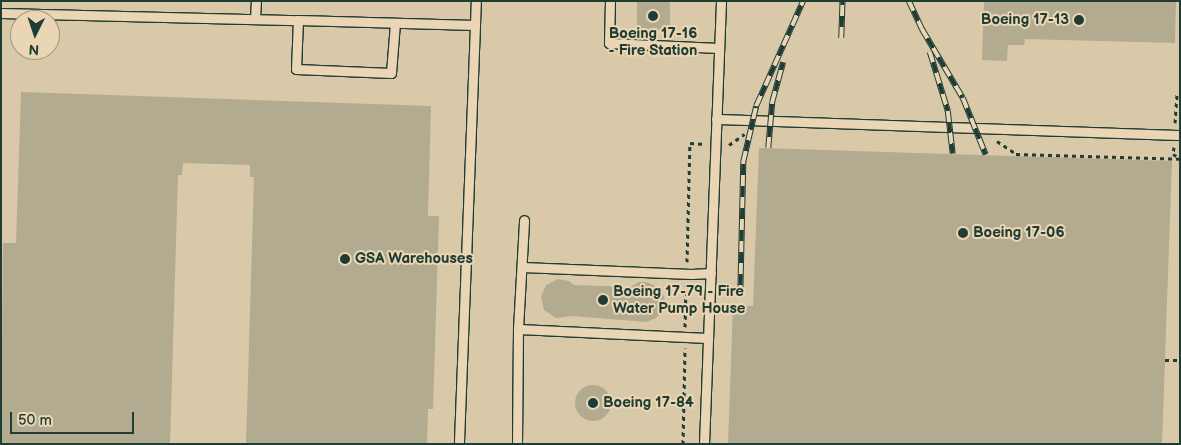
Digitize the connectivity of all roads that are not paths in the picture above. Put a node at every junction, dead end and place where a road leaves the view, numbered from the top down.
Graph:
1 (256, 1) edge
2 (476, 1) edge
3 (610, 1) edge
4 (721, 1) edge
5 (1, 13) edge
6 (255, 19) junction
7 (298, 20) junction
8 (395, 23) junction
9 (475, 25) junction
10 (719, 48) junction
11 (716, 119) junction
12 (1180, 135) edge
13 (524, 220) dead end
14 (522, 267) junction
15 (711, 273) junction
16 (518, 329) junction
17 (708, 338) junction
18 (459, 444) edge
19 (517, 444) edge
20 (704, 444) edge

1 - 6 lane
2 - 9 lane
3 - 10 lane
4 - 10 lane
5 - 6 lane
6 - 7 lane
7 - 8 lane
7 - 8 lane
8 - 9 lane
9 - 18 lane
10 - 11 lane
11 - 12 lane
11 - 15 lane
13 - 14 lane
14 - 15 lane
14 - 16 lane
15 - 17 lane
16 - 17 lane
16 - 19 lane
17 - 20 lane

